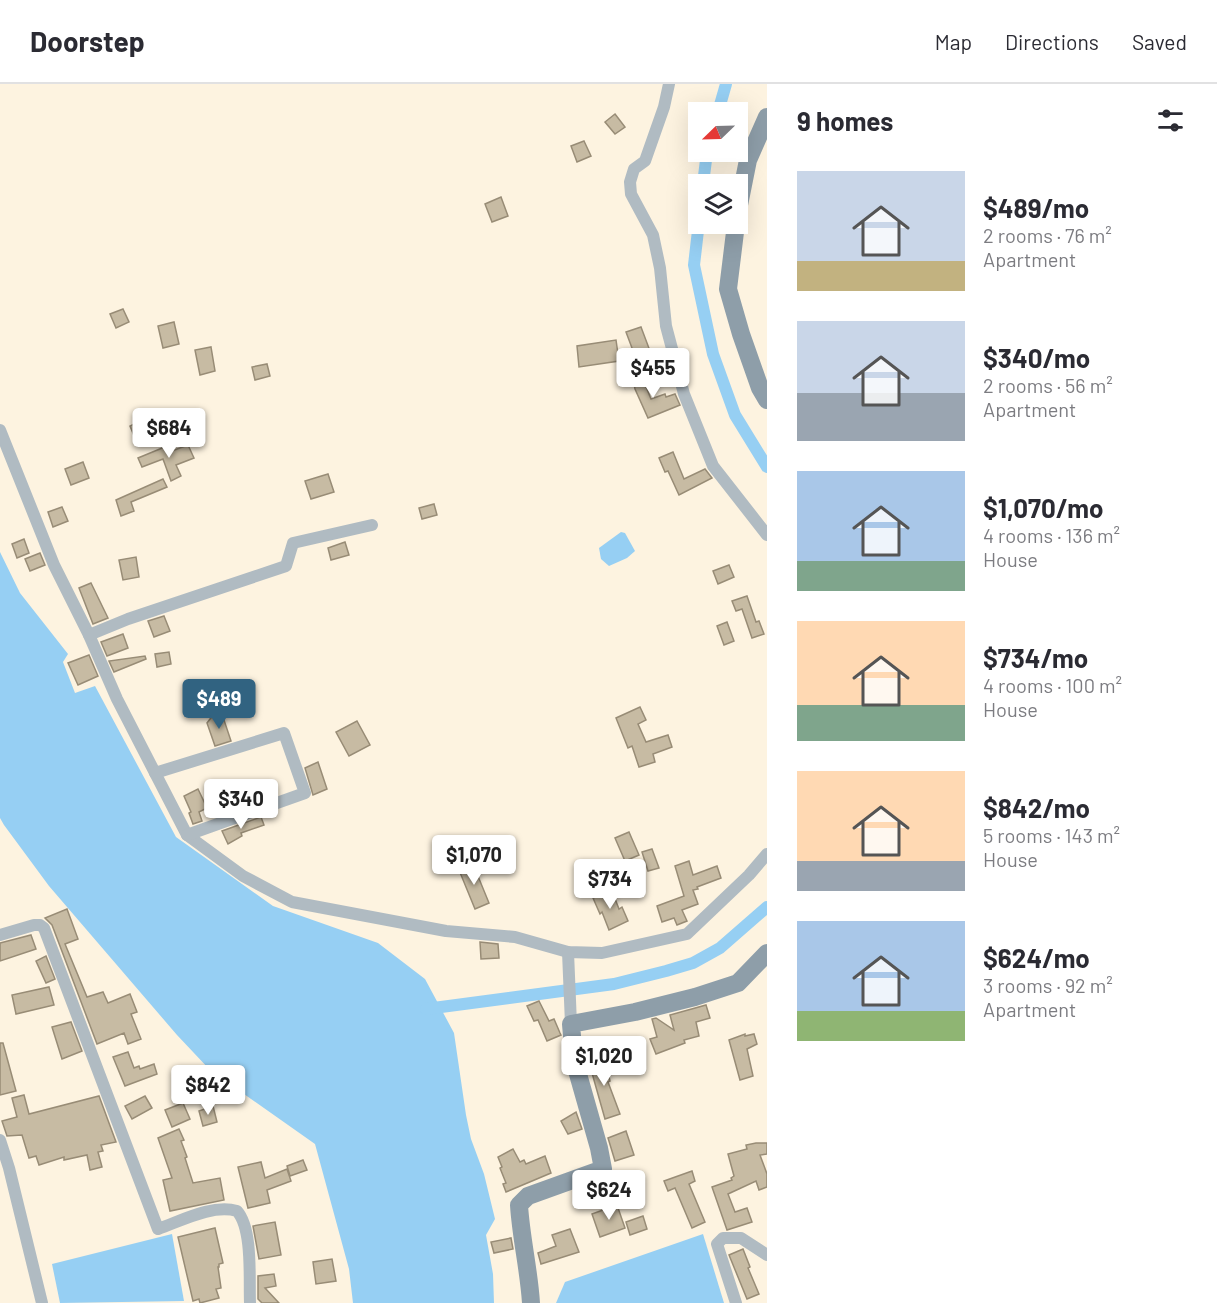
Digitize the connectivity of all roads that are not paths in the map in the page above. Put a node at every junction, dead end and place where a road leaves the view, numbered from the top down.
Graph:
1 (669, 84) edge
2 (767, 117) edge
3 (745, 174) edge
4 (735, 234) edge
5 (767, 400) edge
6 (0, 430) edge
7 (372, 525) dead end
8 (767, 535) edge
9 (88, 635) junction
10 (155, 773) junction
11 (187, 835) junction
12 (767, 854) edge
13 (0, 935) edge
14 (568, 952) junction
15 (767, 953) edge
16 (571, 1024) junction
17 (0, 1140) edge
18 (767, 1255) edge
19 (42, 1303) edge
20 (250, 1303) edge
21 (531, 1303) edge
22 (736, 1303) edge

1 - 8 street
2 - 3 street
4 - 5 street
6 - 9 street
7 - 9 street
9 - 10 street
10 - 11 street
10 - 11 street
11 - 14 street
12 - 14 street
13 - 20 street
14 - 16 street
15 - 16 street
16 - 21 street
17 - 19 street
18 - 22 street

